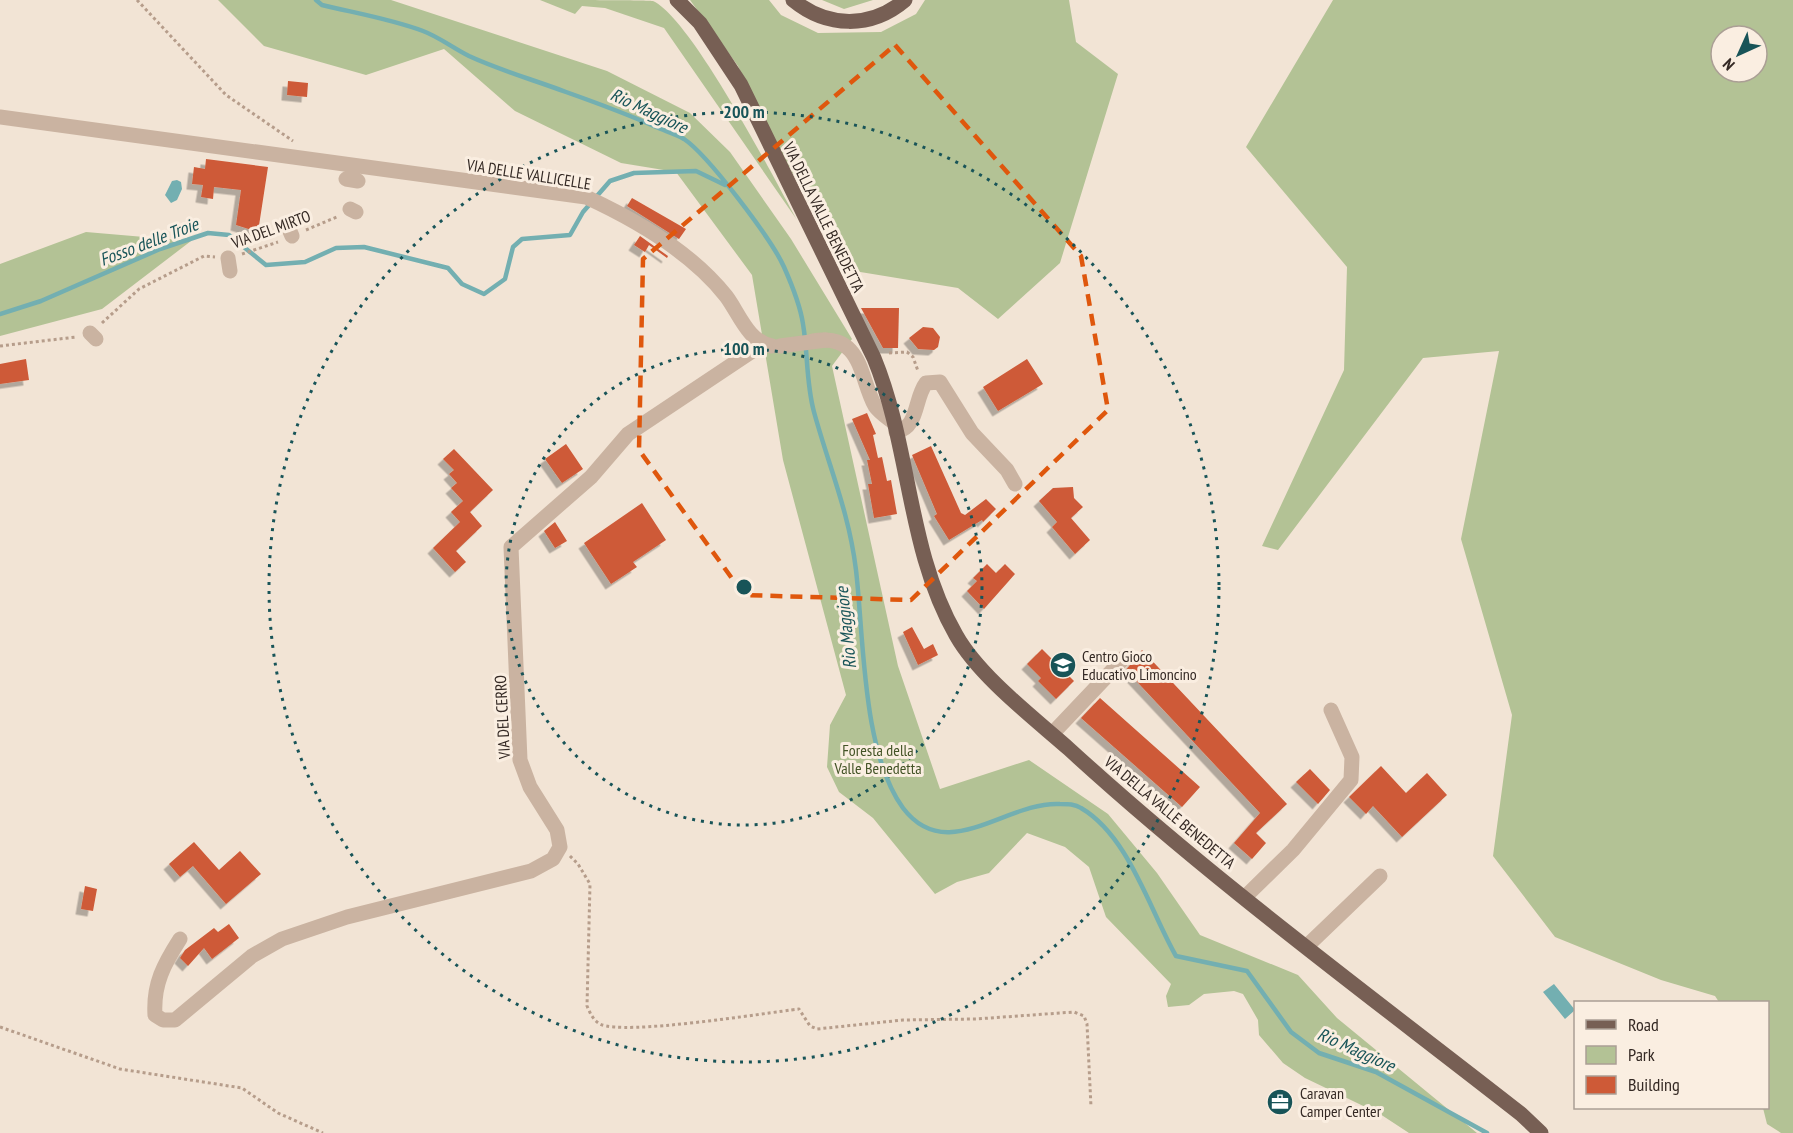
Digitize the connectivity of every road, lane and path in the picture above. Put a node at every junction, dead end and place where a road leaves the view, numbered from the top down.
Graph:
1 (137, 0) edge
2 (677, 0) edge
3 (793, 0) edge
4 (905, 0) edge
5 (0, 117) edge
6 (299, 145) dead end
7 (353, 211) dead end
8 (763, 344) junction
9 (0, 346) edge
10 (874, 358) junction
11 (926, 382) junction
12 (895, 427) junction
13 (1015, 484) dead end
14 (1125, 657) dead end
15 (1331, 710) dead end
16 (1052, 734) junction
17 (560, 847) junction
18 (1380, 876) dead end
19 (1245, 897) junction
20 (180, 939) dead end
21 (1307, 946) junction
22 (0, 1027) edge
23 (1091, 1107) dead end
24 (323, 1133) edge
25 (1541, 1133) edge

1 - 6 path
2 - 10 main road, VIA DELLA VALLE BENEDETTA
3 - 4 main road
5 - 8 street, VIA DELLE VALLICELLE
7 - 9 path, VIA DEL MIRTO
8 - 12 street, bridge
8 - 17 street, VIA DEL CERRO
10 - 11 path
10 - 12 main road, VIA DELLA VALLE BENEDETTA
11 - 12 street
11 - 13 street
12 - 16 main road, VIA DELLA VALLE BENEDETTA
14 - 16 street
15 - 19 street
16 - 19 main road, VIA DELLA VALLE BENEDETTA
17 - 20 street
17 - 23 path
18 - 21 street
19 - 21 main road, VIA DELLA VALLE BENEDETTA
21 - 25 main road, VIA DELLA VALLE BENEDETTA
22 - 24 path

